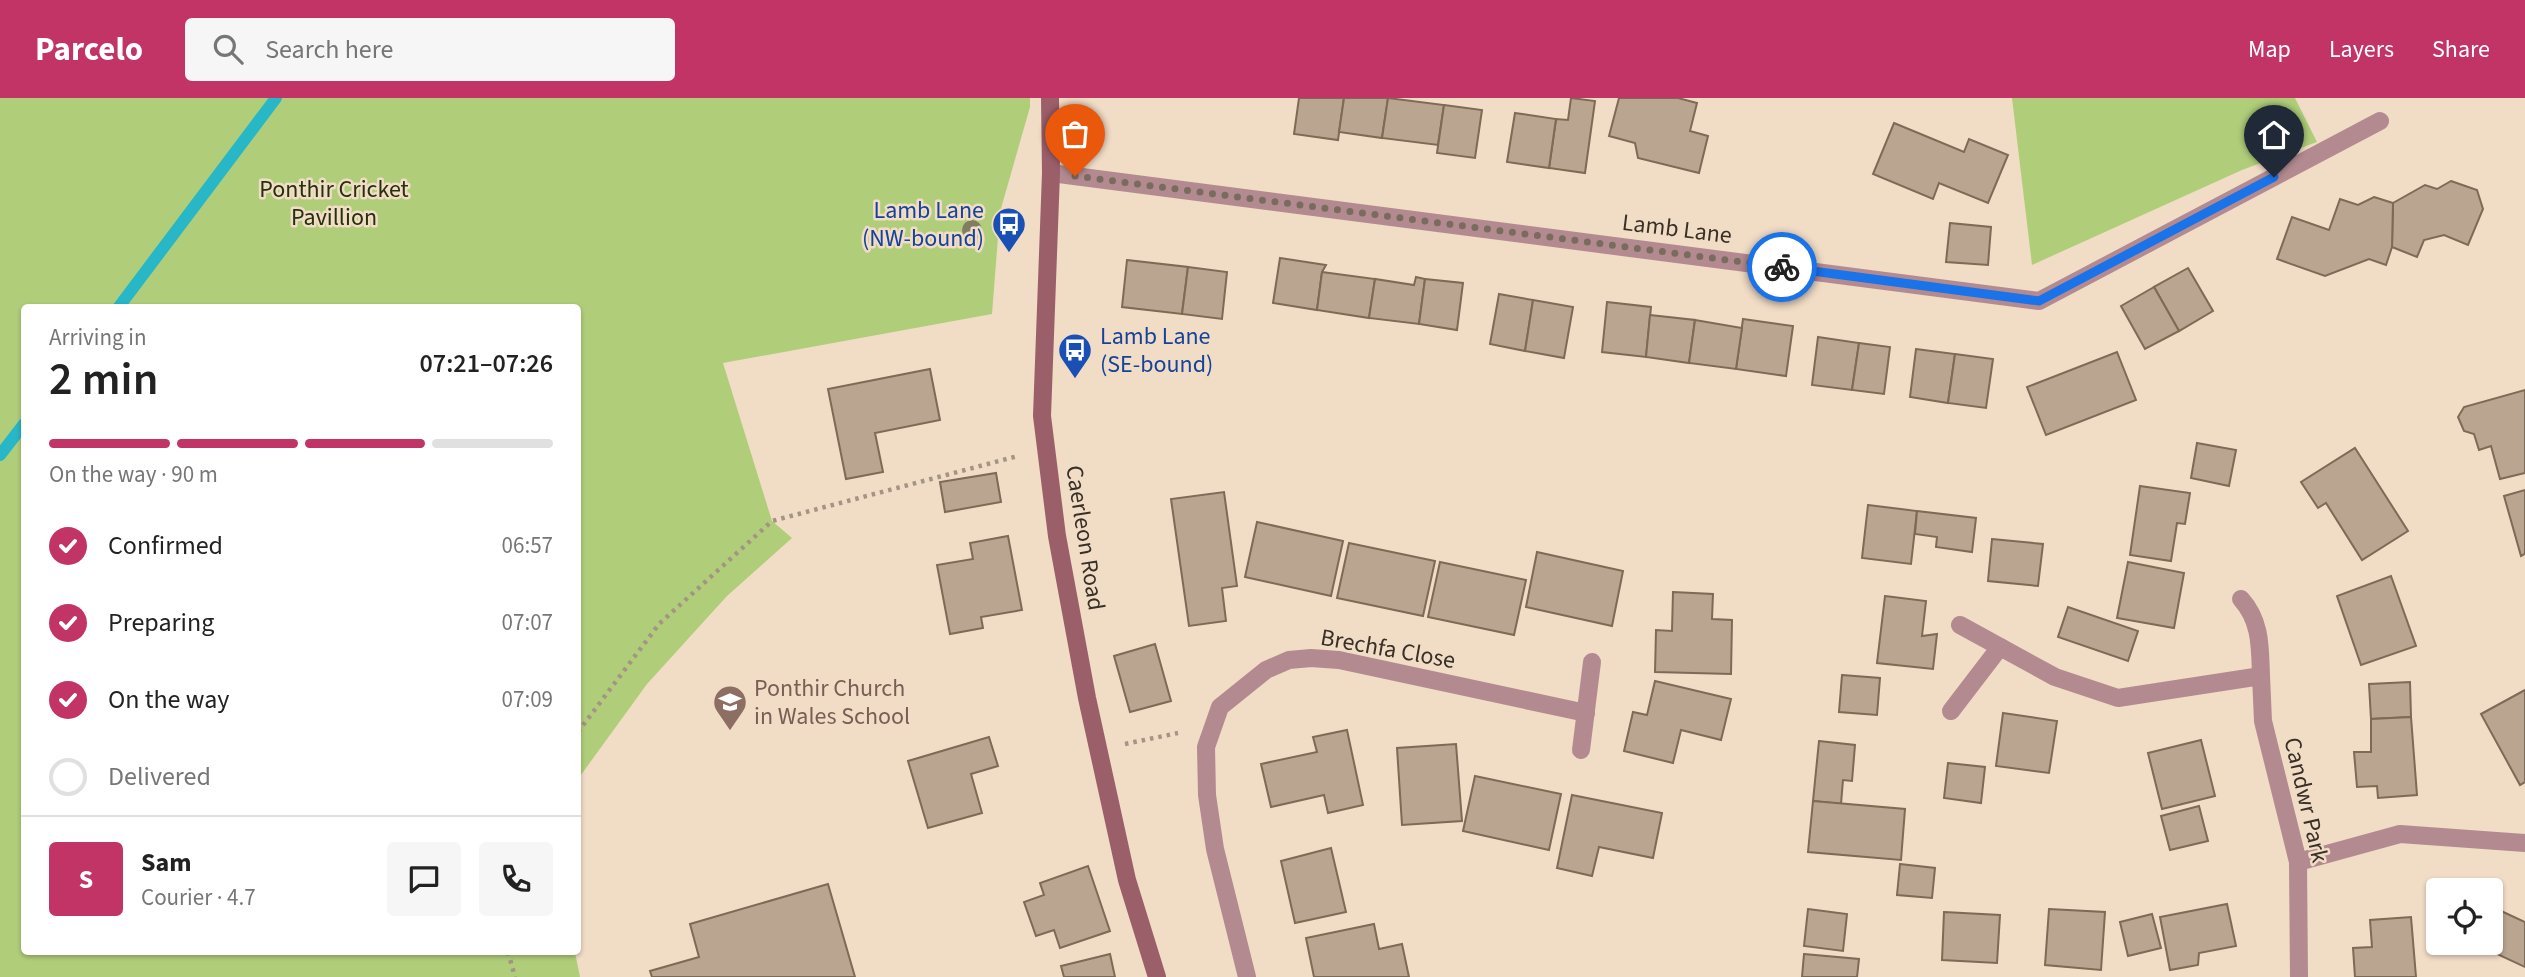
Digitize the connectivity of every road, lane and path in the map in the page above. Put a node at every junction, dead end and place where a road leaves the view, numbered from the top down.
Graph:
1 (1050, 98) edge
2 (2379, 121) dead end
3 (1051, 173) junction
4 (1046, 449) junction
5 (2241, 599) dead end
6 (1961, 625) dead end
7 (2000, 647) junction
8 (1592, 662) dead end
9 (2261, 676) junction
10 (1951, 712) dead end
11 (1586, 713) junction
12 (1214, 726) junction
13 (581, 728) edge
14 (1099, 749) junction
15 (1581, 750) dead end
16 (2525, 842) edge
17 (2298, 862) junction
18 (509, 955) edge
19 (515, 977) edge
20 (1157, 977) edge
21 (1247, 977) edge
22 (2299, 977) edge

1 - 3 main road, Caerleon Road
2 - 3 street, Lamb Lane
3 - 4 main road, Caerleon Road
4 - 13 path
4 - 14 main road, Caerleon Road
5 - 9 street, Candwr Park
6 - 7 street
7 - 9 street
7 - 10 street
8 - 11 street
9 - 17 street, Candwr Park
11 - 12 street, Brechfa Close
11 - 15 street
12 - 14 path
12 - 21 street, Brechfa Close
14 - 20 main road, Caerleon Road
16 - 17 street
17 - 22 street, Candwr Park
18 - 19 path

